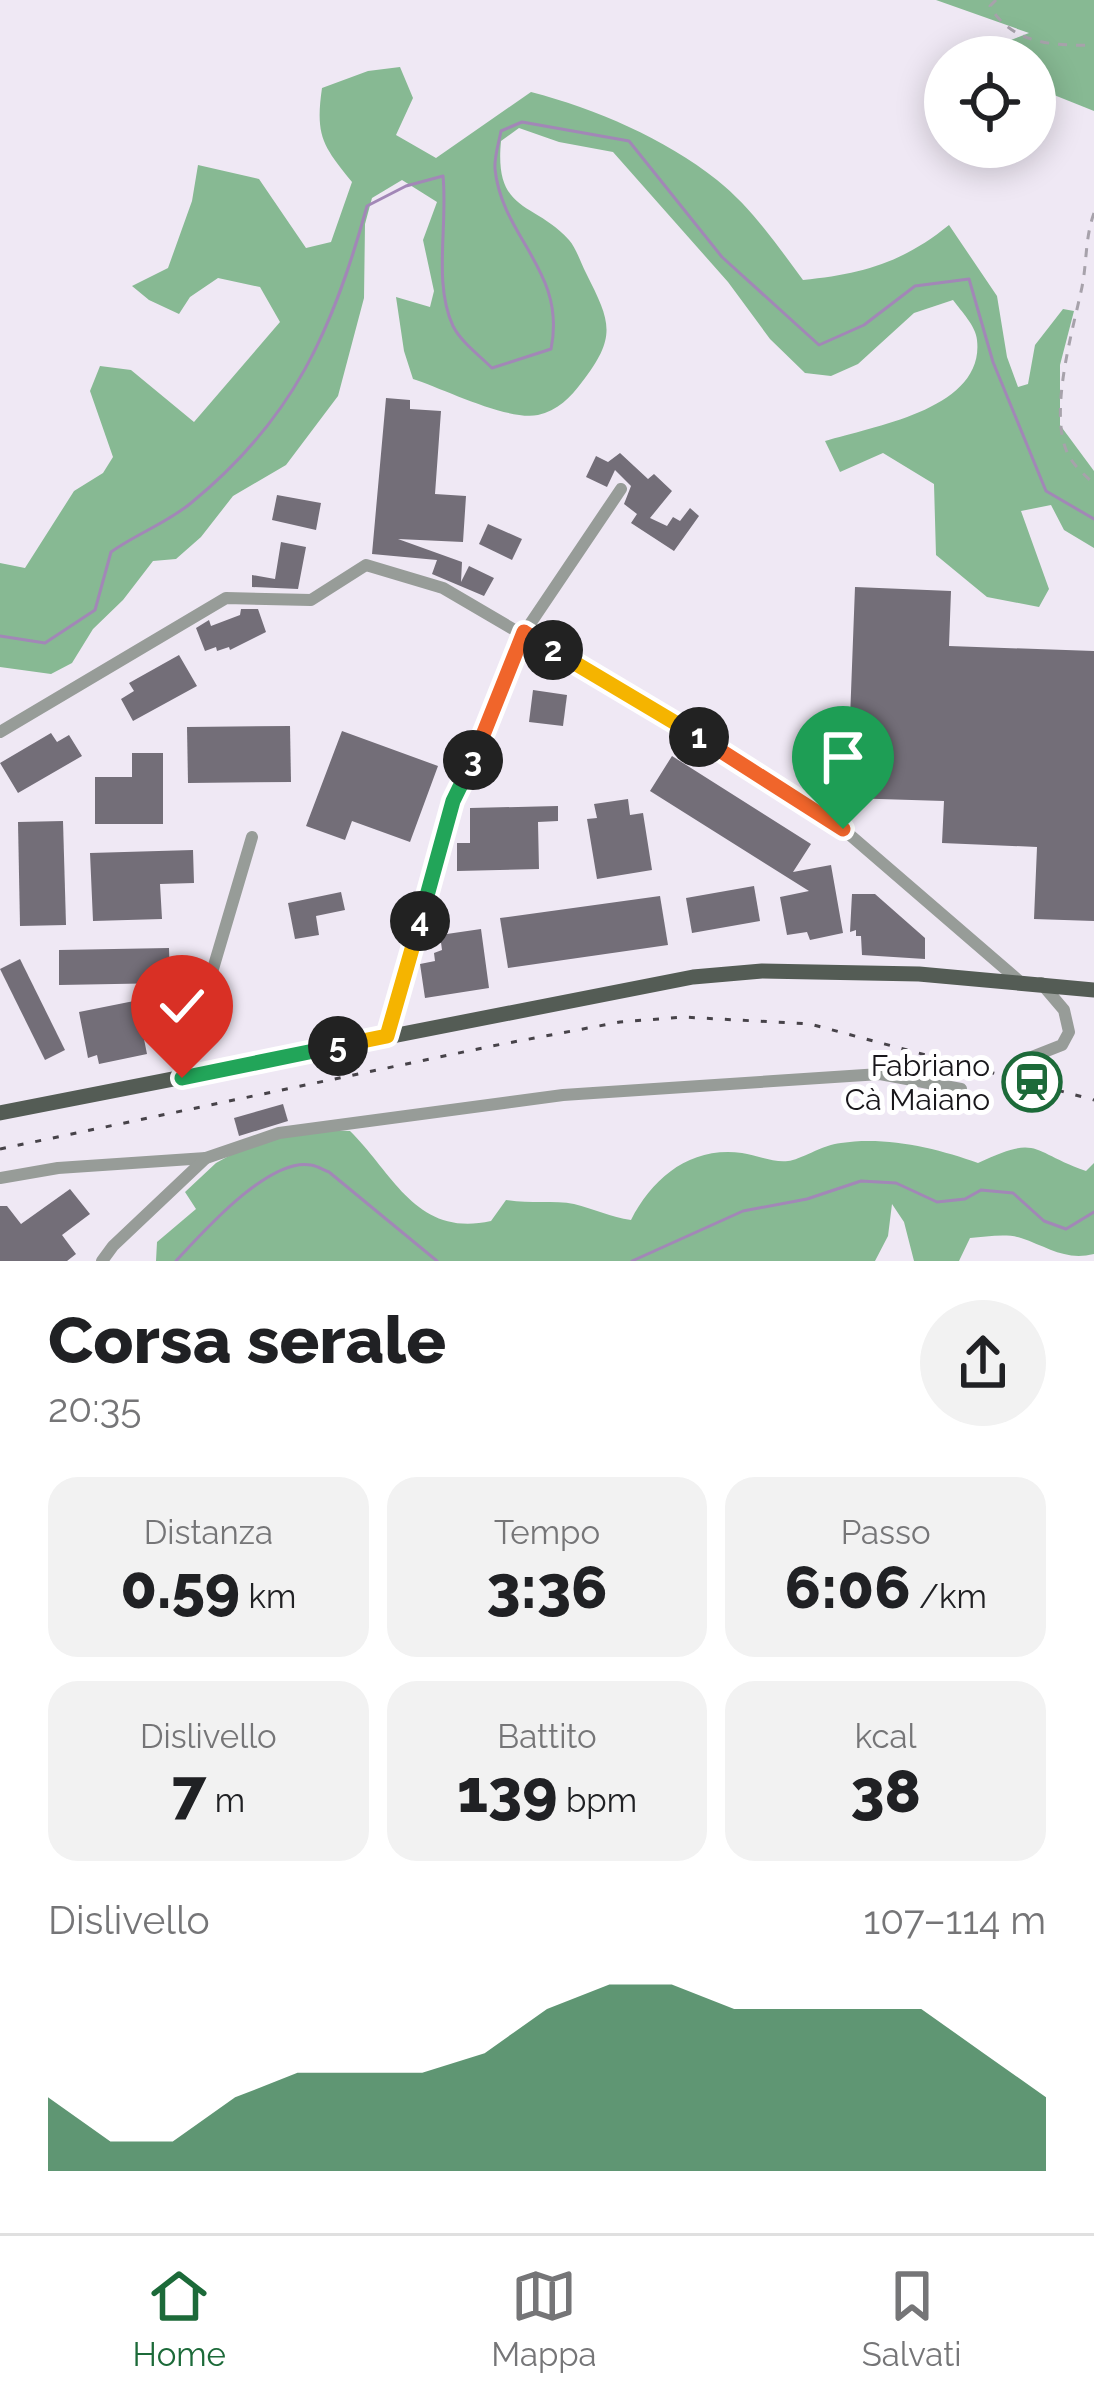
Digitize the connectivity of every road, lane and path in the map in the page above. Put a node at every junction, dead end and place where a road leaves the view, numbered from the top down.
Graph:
1 (996, 0) edge
2 (1094, 45) edge
3 (1094, 213) edge
4 (1094, 484) edge
5 (621, 489) dead end
6 (524, 632) junction
7 (0, 732) edge
8 (252, 838) dead end
9 (1018, 980) junction
10 (1041, 982) junction
11 (1094, 990) edge
12 (387, 1036) junction
13 (1029, 1058) dead end
14 (182, 1078) junction
15 (961, 1089) dead end
16 (0, 1113) edge
17 (206, 1159) junction
18 (0, 1178) edge
19 (102, 1261) edge

1 - 2 path
3 - 4 path
5 - 6 street
6 - 7 street
6 - 9 street
6 - 12 street
8 - 14 street
9 - 10 main road
9 - 12 main road
10 - 11 main road
10 - 13 street
12 - 14 main road
14 - 16 main road
15 - 17 street
17 - 18 street
17 - 19 street

